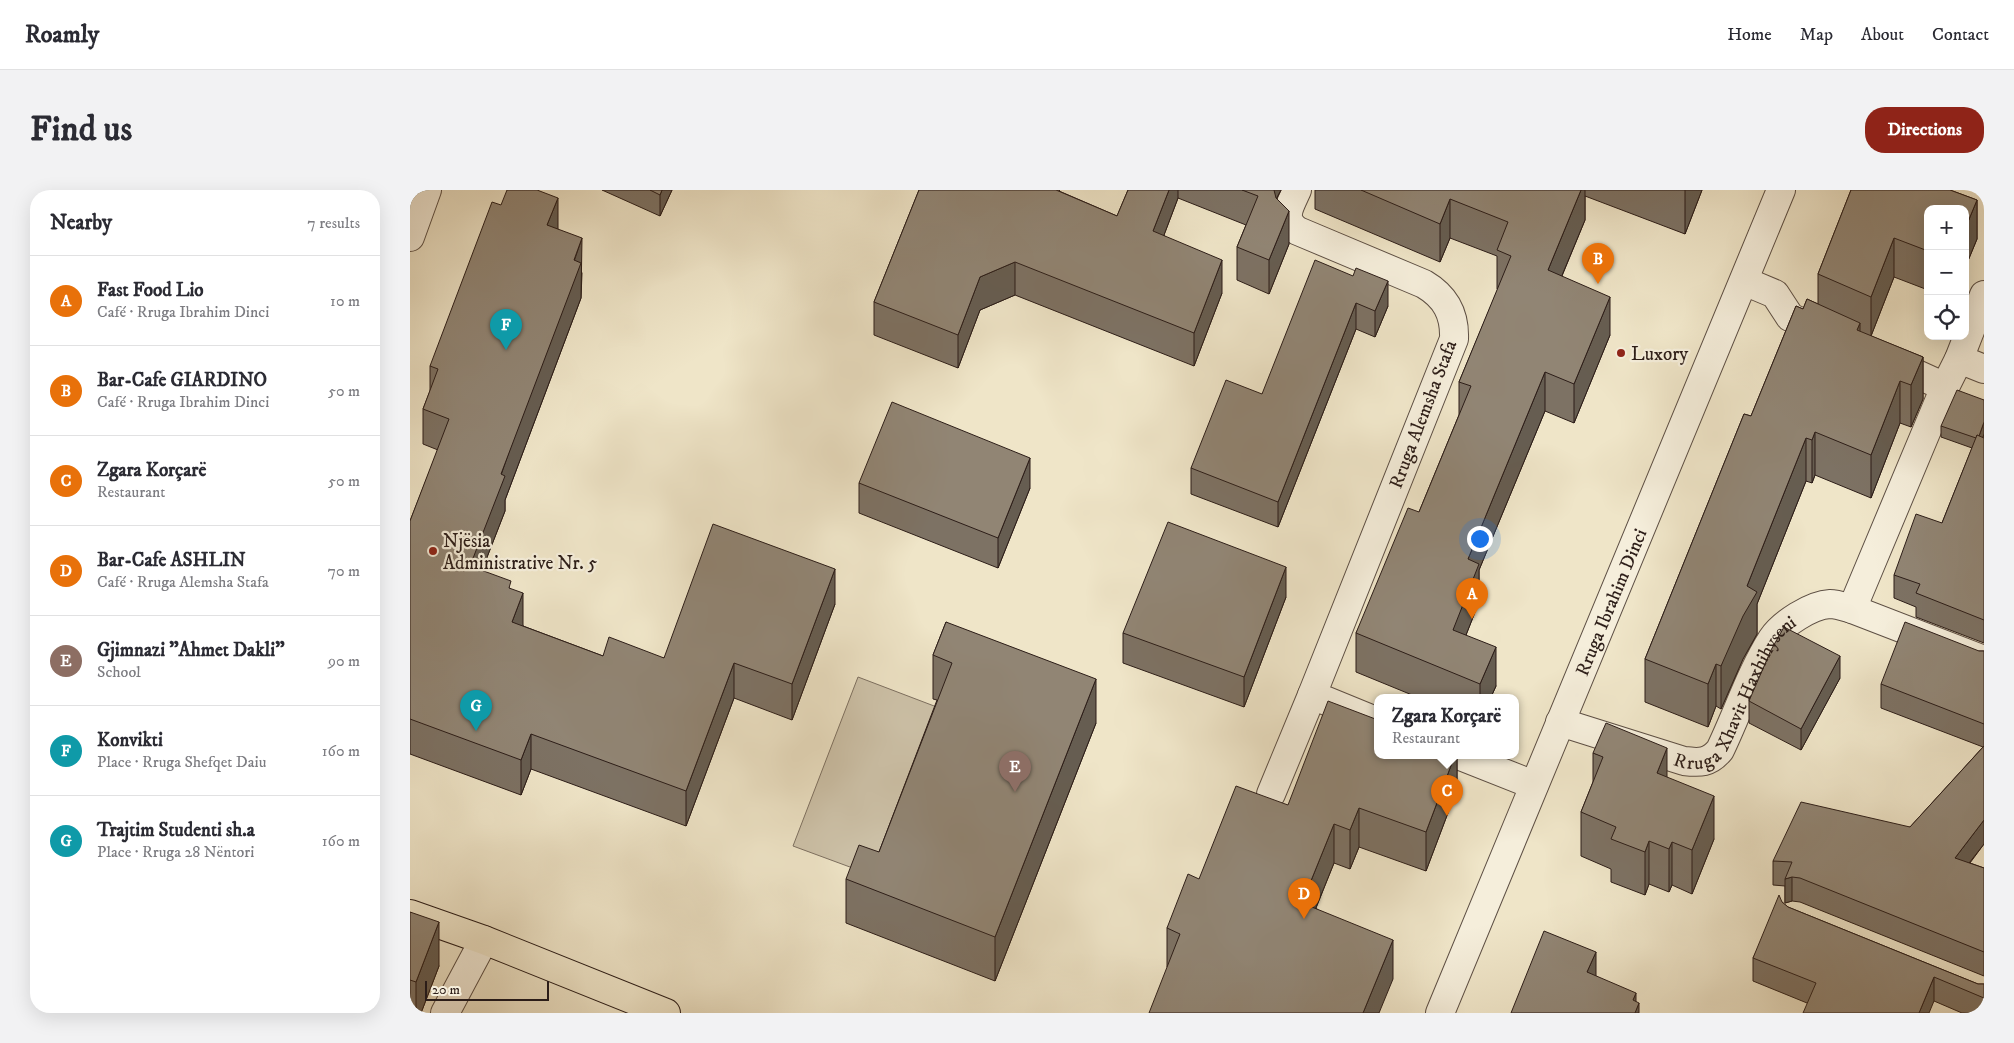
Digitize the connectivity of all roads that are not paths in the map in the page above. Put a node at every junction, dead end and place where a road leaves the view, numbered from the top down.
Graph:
1 (427, 190) edge
2 (1297, 190) edge
3 (1781, 190) edge
4 (410, 237) edge
5 (1744, 281) junction
6 (1984, 295) edge
7 (1959, 359) junction
8 (1984, 369) edge
9 (1945, 387) junction
10 (1852, 609) junction
11 (1984, 660) edge
12 (1312, 696) junction
13 (1374, 720) edge
14 (1560, 722) junction
15 (1468, 759) edge
16 (1534, 785) junction
17 (1272, 794) dead end
18 (410, 914) edge
19 (484, 940) junction
20 (445, 1013) edge
21 (666, 1013) edge
22 (1440, 1013) edge

1 - 4 street
2 - 12 street, Rruga Alemsha Stafa
3 - 5 street, Rruga Ibrahim Dinci
5 - 9 street
5 - 14 street, Rruga Ibrahim Dinci
6 - 7 street
7 - 8 street
7 - 9 street
9 - 10 street
10 - 11 street, Rruga Xhavit Haxhihyseni
10 - 14 street, Rruga Xhavit Haxhihyseni
12 - 13 street
12 - 17 street, Rruga Alemsha Stafa
14 - 16 street, Rruga Ibrahim Dinci
15 - 16 street
16 - 22 street, Rruga Ibrahim Dinci
18 - 19 main road
19 - 20 street
19 - 21 main road

